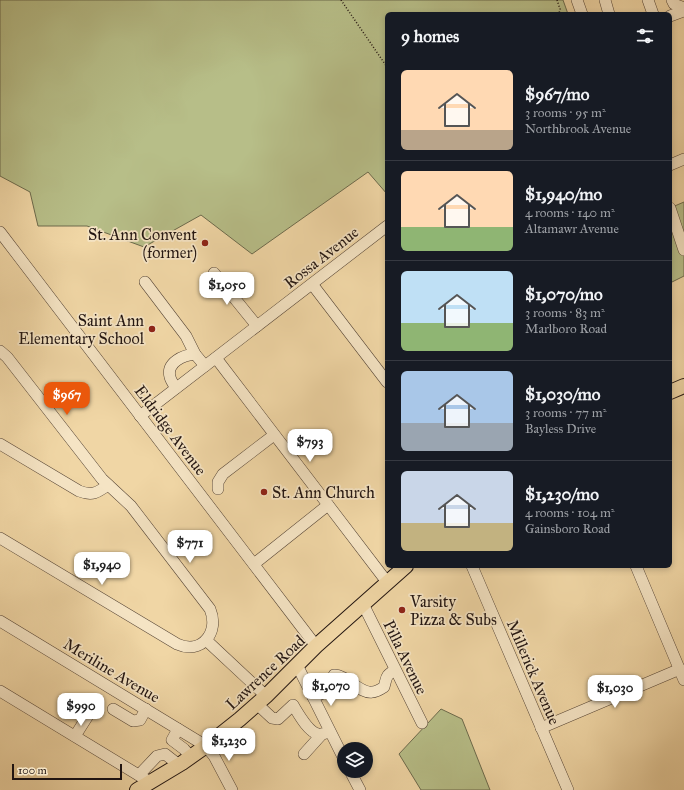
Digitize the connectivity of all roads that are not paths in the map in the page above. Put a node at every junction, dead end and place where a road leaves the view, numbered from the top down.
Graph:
1 (577, 0) edge
2 (605, 0) edge
3 (648, 0) edge
4 (672, 0) edge
5 (684, 8) edge
6 (684, 11) edge
7 (581, 12) edge
8 (608, 12) edge
9 (652, 12) edge
10 (672, 15) edge
11 (684, 159) edge
12 (672, 164) edge
13 (672, 214) edge
14 (385, 228) edge
15 (0, 232) edge
16 (684, 250) edge
17 (214, 273) dead end
18 (145, 282) dead end
19 (312, 284) junction
20 (258, 326) junction
21 (0, 350) edge
22 (195, 354) junction
23 (216, 358) junction
24 (205, 366) junction
25 (385, 379) edge
26 (684, 386) edge
27 (176, 388) junction
28 (672, 391) edge
29 (140, 416) junction
30 (274, 435) junction
31 (0, 444) edge
32 (108, 486) junction
33 (218, 489) dead end
34 (328, 505) junction
35 (0, 538) edge
36 (254, 564) junction
37 (404, 568) edge
38 (473, 568) edge
39 (637, 568) edge
40 (387, 582) junction
41 (363, 604) junction
42 (0, 621) edge
43 (206, 640) junction
44 (316, 646) junction
45 (297, 665) junction
46 (680, 669) junction
47 (396, 670) junction
48 (684, 680) edge
49 (0, 691) edge
50 (313, 697) junction
51 (261, 700) junction
52 (113, 709) dead end
53 (146, 709) junction
54 (89, 714) dead end
55 (422, 723) dead end
56 (541, 728) junction
57 (178, 729) junction
58 (326, 733) junction
59 (74, 736) junction
60 (206, 746) junction
61 (337, 749) edge
62 (304, 754) dead end
63 (191, 757) junction
64 (178, 765) junction
65 (354, 778) edge
66 (144, 779) junction
67 (137, 790) edge
68 (232, 790) edge
69 (360, 790) edge
70 (568, 790) edge

1 - 7 street
2 - 8 street
3 - 9 street
4 - 5 street
6 - 10 street
11 - 12 street
13 - 16 street
14 - 19 street, Rossa Avenue
15 - 29 street, Eldridge Avenue
17 - 20 street
18 - 22 street
19 - 20 street, Rossa Avenue
19 - 25 street
20 - 23 street, Rossa Avenue
21 - 32 street
22 - 24 street
22 - 27 street
23 - 24 street, Rossa Avenue
23 - 30 street
24 - 27 street, Rossa Avenue
26 - 28 main road
27 - 29 street, Rossa Avenue
29 - 36 street, Eldridge Avenue
30 - 33 street
30 - 34 street
31 - 32 street
32 - 43 street
34 - 36 street
34 - 40 street
35 - 43 street
36 - 44 street, Eldridge Avenue
37 - 40 main road, Lawrence Road
38 - 56 street, Millerick Avenue
39 - 46 street
40 - 41 main road, Lawrence Road
41 - 44 main road, Lawrence Road
41 - 47 street, Pilla Avenue
42 - 53 street, Meriline Avenue
43 - 51 street
44 - 45 main road, Lawrence Road
45 - 50 street
45 - 51 main road, Lawrence Road
46 - 48 street
46 - 56 street
47 - 50 street
47 - 55 street, Pilla Avenue
49 - 59 street
50 - 58 street
51 - 58 street
51 - 60 main road, Lawrence Road
52 - 53 street
53 - 57 street, Meriline Avenue
54 - 59 street
56 - 70 street, Millerick Avenue
57 - 60 street, Meriline Avenue
57 - 63 street
58 - 61 street
58 - 62 street
59 - 66 street
60 - 63 main road, Lawrence Road
60 - 68 street
63 - 64 main road, Lawrence Road
64 - 66 main road, Lawrence Road
64 - 66 street
65 - 69 street
66 - 67 main road, Lawrence Road

